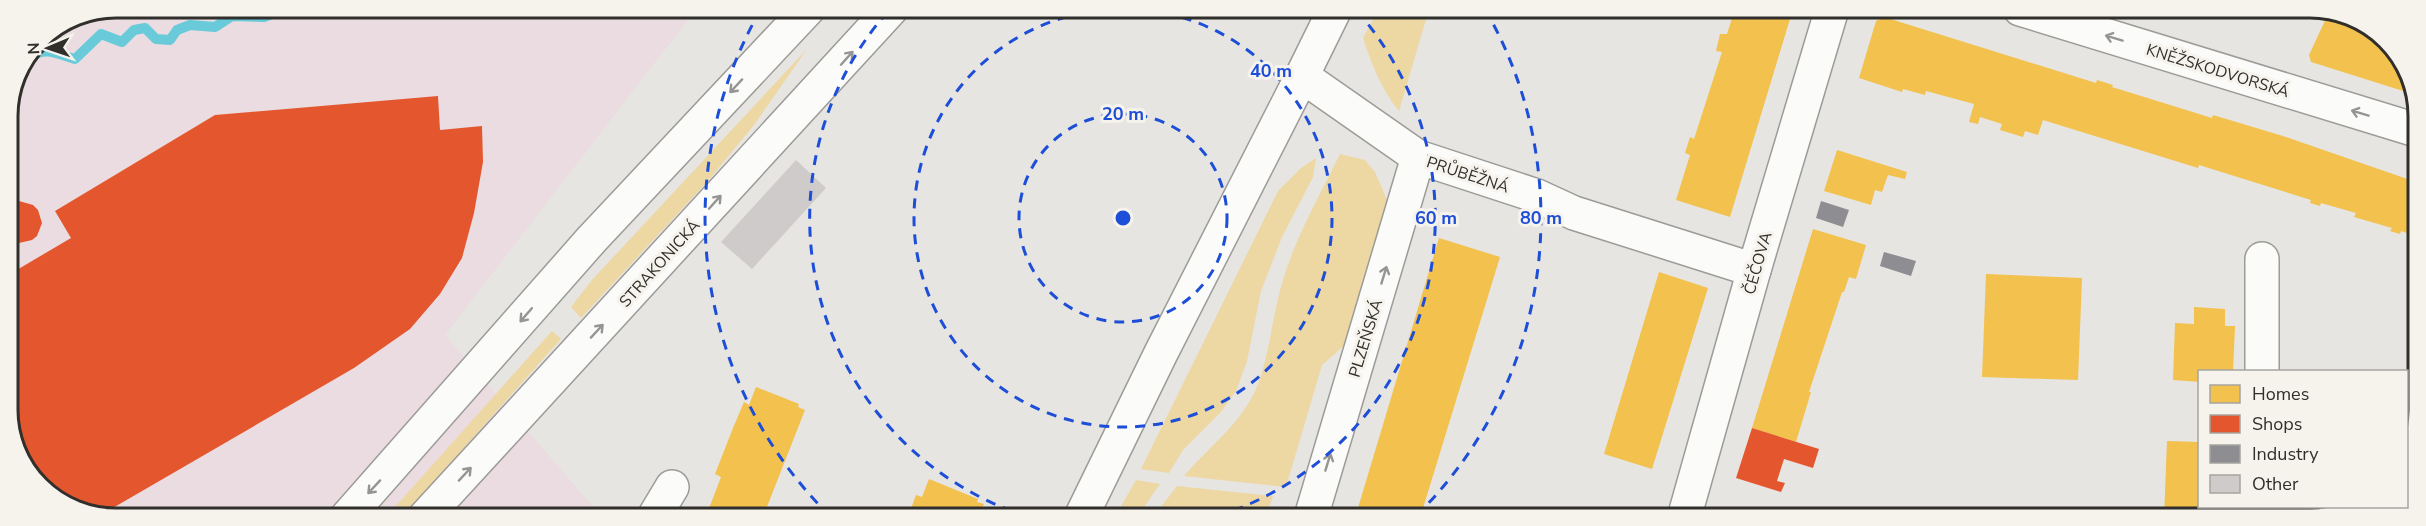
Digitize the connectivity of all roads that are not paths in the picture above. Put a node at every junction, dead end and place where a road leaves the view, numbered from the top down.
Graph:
1 (782, 18) edge
2 (800, 18) edge
3 (883, 18) edge
4 (1331, 18) edge
5 (1829, 18) edge
6 (2049, 18) edge
7 (776, 44) junction
8 (1302, 76) junction
9 (2408, 128) edge
10 (1418, 157) junction
11 (2262, 259) dead end
12 (1754, 270) junction
13 (2262, 370) edge
14 (672, 487) dead end
15 (355, 508) edge
16 (433, 508) edge
17 (659, 508) edge
18 (1085, 508) edge
19 (1314, 508) edge
20 (1687, 508) edge

1 - 7 street
2 - 7 street
16 -> 3 street, STRAKONICKÁ
4 - 8 street
5 - 12 street, ČÉČOVA
9 -> 6 street, KNĚŽSKODVORSKÁ
7 -> 15 street
8 - 10 street, PRŮBĚŽNÁ
8 - 18 street
10 - 12 street, PRŮBĚŽNÁ
19 -> 10 street, PLZEŇSKÁ
11 - 13 street
12 - 20 street, ČÉČOVA
14 - 17 street

